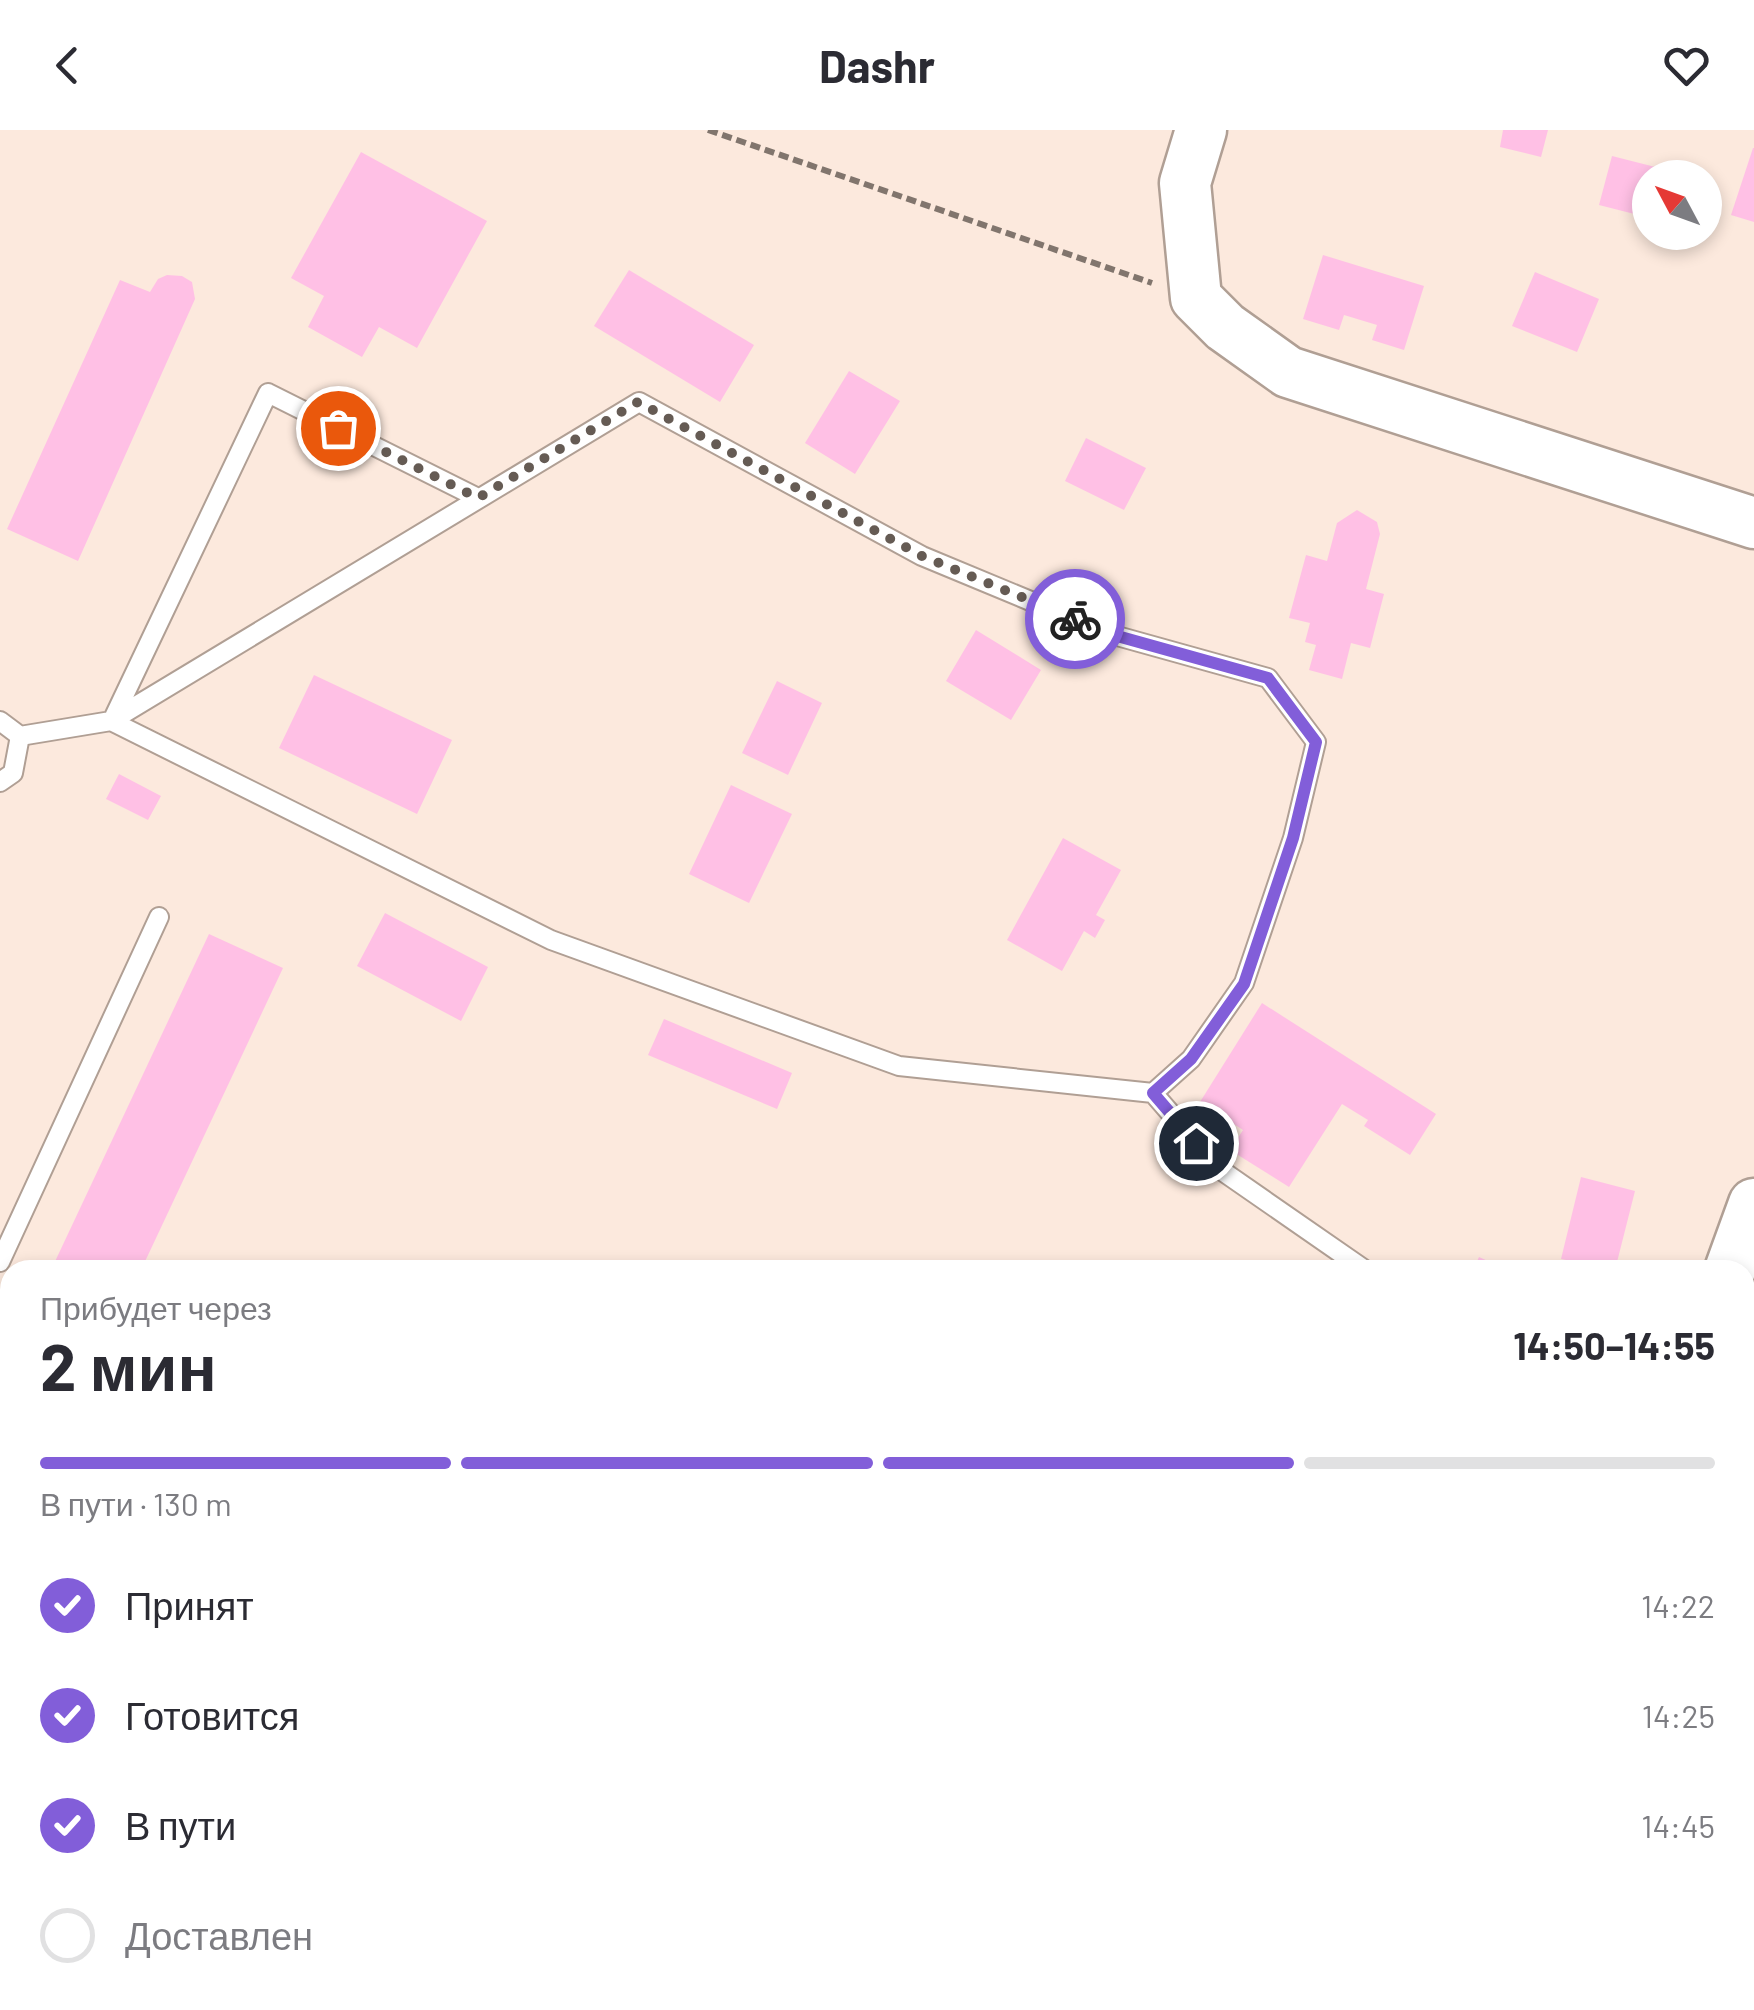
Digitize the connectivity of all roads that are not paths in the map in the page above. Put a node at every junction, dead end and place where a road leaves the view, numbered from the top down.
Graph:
1 (1201, 130) edge
2 (478, 498) junction
3 (1754, 522) edge
4 (0, 721) edge
5 (112, 721) junction
6 (20, 736) junction
7 (0, 782) edge
8 (159, 917) dead end
9 (1153, 1093) junction
10 (1754, 1204) edge
11 (1, 1260) edge
12 (1351, 1260) edge
13 (1734, 1260) edge

1 - 3 street
2 - 5 lane
2 - 5 lane
2 - 9 lane
4 - 6 lane
5 - 6 lane
5 - 9 lane
6 - 7 lane
8 - 11 lane
9 - 12 lane
10 - 13 street

